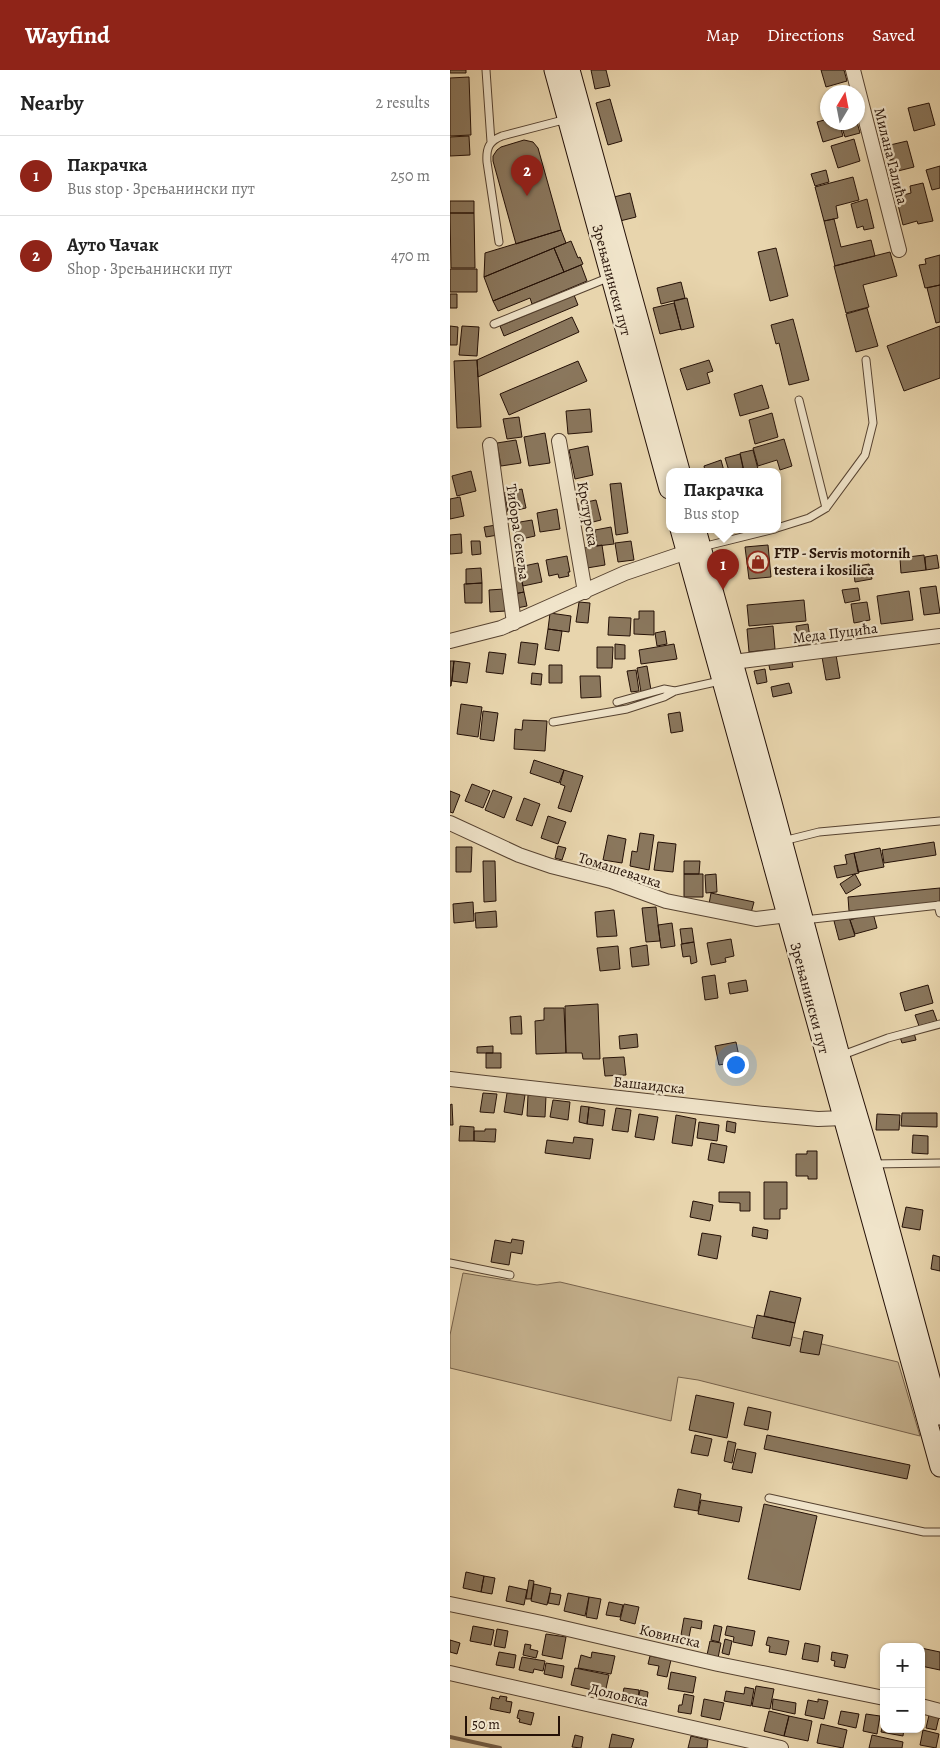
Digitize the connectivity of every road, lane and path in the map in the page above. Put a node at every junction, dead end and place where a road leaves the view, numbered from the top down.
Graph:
1 (486, 70) edge
2 (554, 70) edge
3 (570, 70) edge
4 (853, 70) edge
5 (567, 119) junction
6 (491, 142) junction
7 (499, 242) dead end
8 (899, 250) dead end
9 (611, 276) junction
10 (494, 324) dead end
11 (866, 360) dead end
12 (799, 400) dead end
13 (559, 441) dead end
14 (490, 445) dead end
15 (679, 468) edge
16 (666, 478) edge
17 (826, 508) junction
18 (781, 527) edge
19 (683, 533) edge
20 (696, 533) edge
21 (760, 533) edge
22 (694, 550) junction
23 (584, 592) junction
24 (514, 623) junction
25 (940, 636) edge
26 (450, 641) edge
27 (733, 662) junction
28 (723, 680) junction
29 (676, 691) junction
30 (618, 702) dead end
31 (553, 722) dead end
32 (940, 821) edge
33 (450, 823) edge
34 (782, 841) junction
35 (939, 905) edge
36 (940, 913) edge
37 (796, 918) junction
38 (940, 1024) edge
39 (840, 1056) junction
40 (450, 1079) edge
41 (844, 1118) junction
42 (940, 1163) edge
43 (872, 1164) junction
44 (450, 1263) edge
45 (510, 1276) dead end
46 (940, 1415) edge
47 (940, 1467) edge
48 (769, 1498) dead end
49 (940, 1532) edge
50 (450, 1604) edge
51 (450, 1673) edge
52 (880, 1697) edge
53 (925, 1707) edge
54 (940, 1711) edge
55 (780, 1748) edge

1 - 6 lane
2 - 5 main road, Зрењанински пут
3 - 15 main road, Зрењанински пут
4 - 8 street, Милана Галића
5 - 6 lane
5 - 9 main road, Зрењанински пут
6 - 7 lane
9 - 10 lane
9 - 16 main road, Зрењанински пут
11 - 17 lane
12 - 17 lane
13 - 23 street, Крстурска
14 - 24 street, Тибора Секеља
17 - 18 lane
19 - 22 main road, Зрењанински пут
20 - 22 main road, Зрењанински пут
21 - 22 lane
22 - 23 street
22 - 27 main road, Зрењанински пут
22 - 28 main road, Зрењанински пут
23 - 24 street
24 - 26 street
25 - 27 street, Меда Пуцића
27 - 34 main road, Зрењанински пут
28 - 29 lane
28 - 37 main road, Зрењанински пут
29 - 30 lane
29 - 31 lane
32 - 34 lane
33 - 37 street, Томашевачка
34 - 37 main road, Зрењанински пут
35 - 36 lane
35 - 37 lane
37 - 39 main road, Зрењанински пут
37 - 41 main road, Зрењанински пут
38 - 39 lane
39 - 43 main road, Зрењанински пут
40 - 41 street, Башаидска
41 - 47 main road, Зрењанински пут
42 - 43 lane
43 - 46 main road, Зрењанински пут
44 - 45 lane
48 - 49 lane
50 - 52 street, Ковинска
51 - 55 street, Доловска
53 - 54 street

